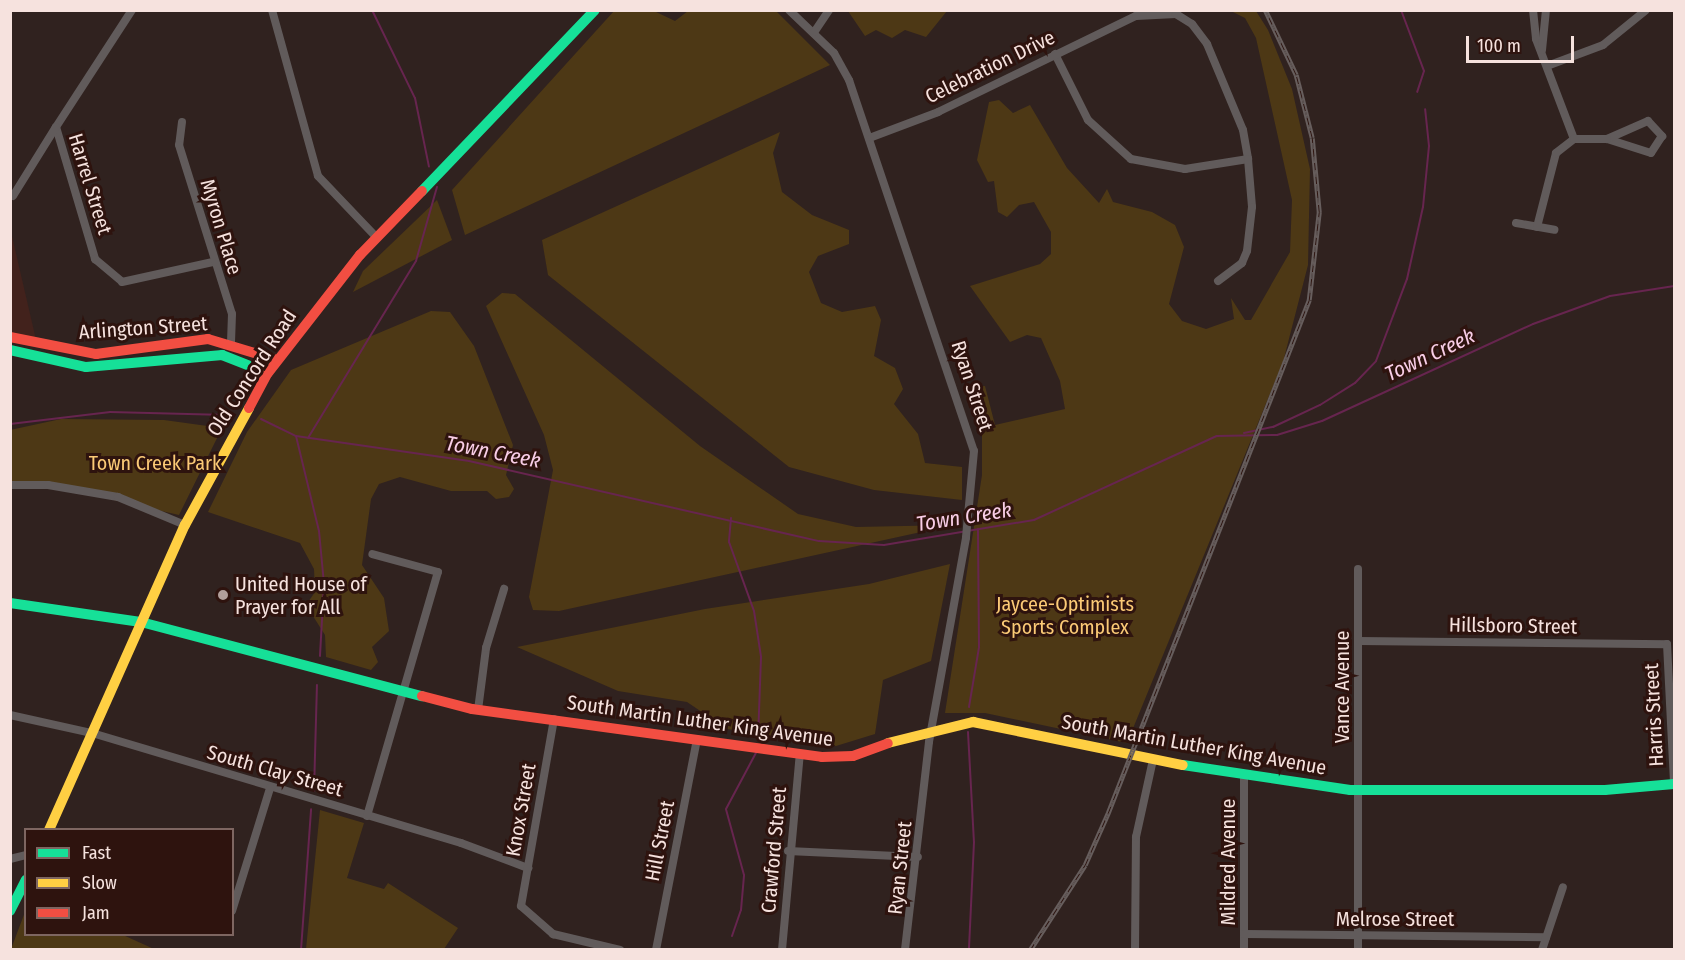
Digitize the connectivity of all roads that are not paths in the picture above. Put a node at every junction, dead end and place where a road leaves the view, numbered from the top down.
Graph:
1 (132, 10) edge
2 (272, 10) edge
3 (595, 10) edge
4 (789, 10) edge
5 (829, 10) edge
6 (1533, 10) edge
7 (1546, 10) edge
8 (1646, 10) edge
9 (815, 31) junction
10 (1542, 50) junction
11 (1055, 54) junction
12 (1547, 66) junction
13 (182, 122) dead end
14 (56, 127) junction
15 (872, 138) junction
16 (1574, 139) junction
17 (1607, 139) junction
18 (1248, 159) junction
19 (13, 196) dead end
20 (1516, 223) dead end
21 (1537, 227) junction
22 (1554, 230) dead end
23 (376, 237) junction
24 (213, 262) junction
25 (1218, 281) dead end
26 (10, 337) edge
27 (231, 343) junction
28 (10, 350) edge
29 (165, 357) junction
30 (277, 360) junction
31 (268, 373) junction
32 (10, 485) edge
33 (185, 525) junction
34 (372, 554) dead end
35 (1358, 569) dead end
36 (504, 589) dead end
37 (10, 603) edge
38 (141, 622) junction
39 (1359, 641) junction
40 (1668, 645) joint
41 (402, 694) junction
42 (478, 710) junction
43 (10, 715) edge
44 (554, 719) junction
45 (933, 728) junction
46 (92, 733) junction
47 (697, 739) junction
48 (800, 754) junction
49 (1153, 760) junction
50 (1244, 775) junction
51 (1674, 784) edge
52 (270, 788) junction
53 (1358, 790) junction
54 (368, 816) junction
55 (50, 828) edge
56 (788, 851) junction
57 (918, 857) junction
58 (528, 868) junction
59 (24, 884) edge
60 (1563, 887) dead end
61 (234, 905) edge
62 (10, 911) edge
63 (1244, 934) junction
64 (1358, 935) junction
65 (1546, 937) junction
66 (620, 950) edge
67 (656, 950) edge
68 (782, 950) edge
69 (905, 950) edge
70 (1135, 950) edge
71 (1244, 950) edge
72 (1358, 950) edge
73 (1542, 950) edge

1 - 14 street, Harrel Street
2 - 23 street
3 - 23 street, Old Concord Road
4 - 9 street, Ryan Street
5 - 9 street
6 - 10 street
7 - 10 street
8 - 12 street
9 - 15 street, Ryan Street
10 - 12 street
11 - 15 street, Celebration Drive
11 - 18 street
11 - 18 street, Celebration Drive
12 - 16 street
13 - 24 street, Myron Place
14 - 19 street
14 - 24 street, Harrel Street
15 - 45 street, Ryan Street
16 - 17 street
16 - 21 street
17 - 17 street
18 - 25 street, Celebration Drive
20 - 21 street
21 - 22 street
23 - 30 street, Old Concord Road
24 - 27 street, Myron Place
26 - 27 street, Arlington Street
27 - 29 street
27 - 30 street, Arlington Street
28 - 29 street, Arlington Street
29 - 31 street, Arlington Street
30 - 31 street, Old Concord Road
31 - 33 street, Old Concord Road
32 - 33 street
33 - 38 street, Old Concord Road
34 - 41 street
35 - 39 street, Vance Avenue
36 - 42 street
37 - 38 street, South Martin Luther King Avenue
38 - 41 street, South Martin Luther King Avenue
38 - 46 street, Old Concord Road
39 - 40 street, Hillsboro Street
39 - 53 street, Vance Avenue
40 - 51 street, Harris Street
41 - 42 street, South Martin Luther King Avenue
41 - 54 street
42 - 44 street, South Martin Luther King Avenue
43 - 46 street, South Clay Street
44 - 47 street, South Martin Luther King Avenue
44 - 58 street, Knox Street
45 - 48 street, South Martin Luther King Avenue
45 - 49 street, South Martin Luther King Avenue
45 - 57 street, Ryan Street
46 - 52 street, South Clay Street
46 - 55 street, Old Concord Road
47 - 48 street, South Martin Luther King Avenue
47 - 67 street, Hill Street
48 - 56 street, Crawford Street
49 - 50 street, South Martin Luther King Avenue
49 - 70 street
50 - 53 street, South Martin Luther King Avenue
50 - 63 street, Mildred Avenue
51 - 53 street, South Martin Luther King Avenue
52 - 54 street, South Clay Street
52 - 61 street
53 - 64 street, Vance Avenue
54 - 58 street, South Clay Street
56 - 57 street
56 - 68 street, Crawford Street
57 - 69 street, Ryan Street
58 - 66 street, Knox Street
59 - 62 street
60 - 65 street
63 - 64 street, Melrose Street
63 - 71 street, Mildred Avenue
64 - 65 street, Melrose Street
64 - 72 street, Vance Avenue
65 - 73 street

